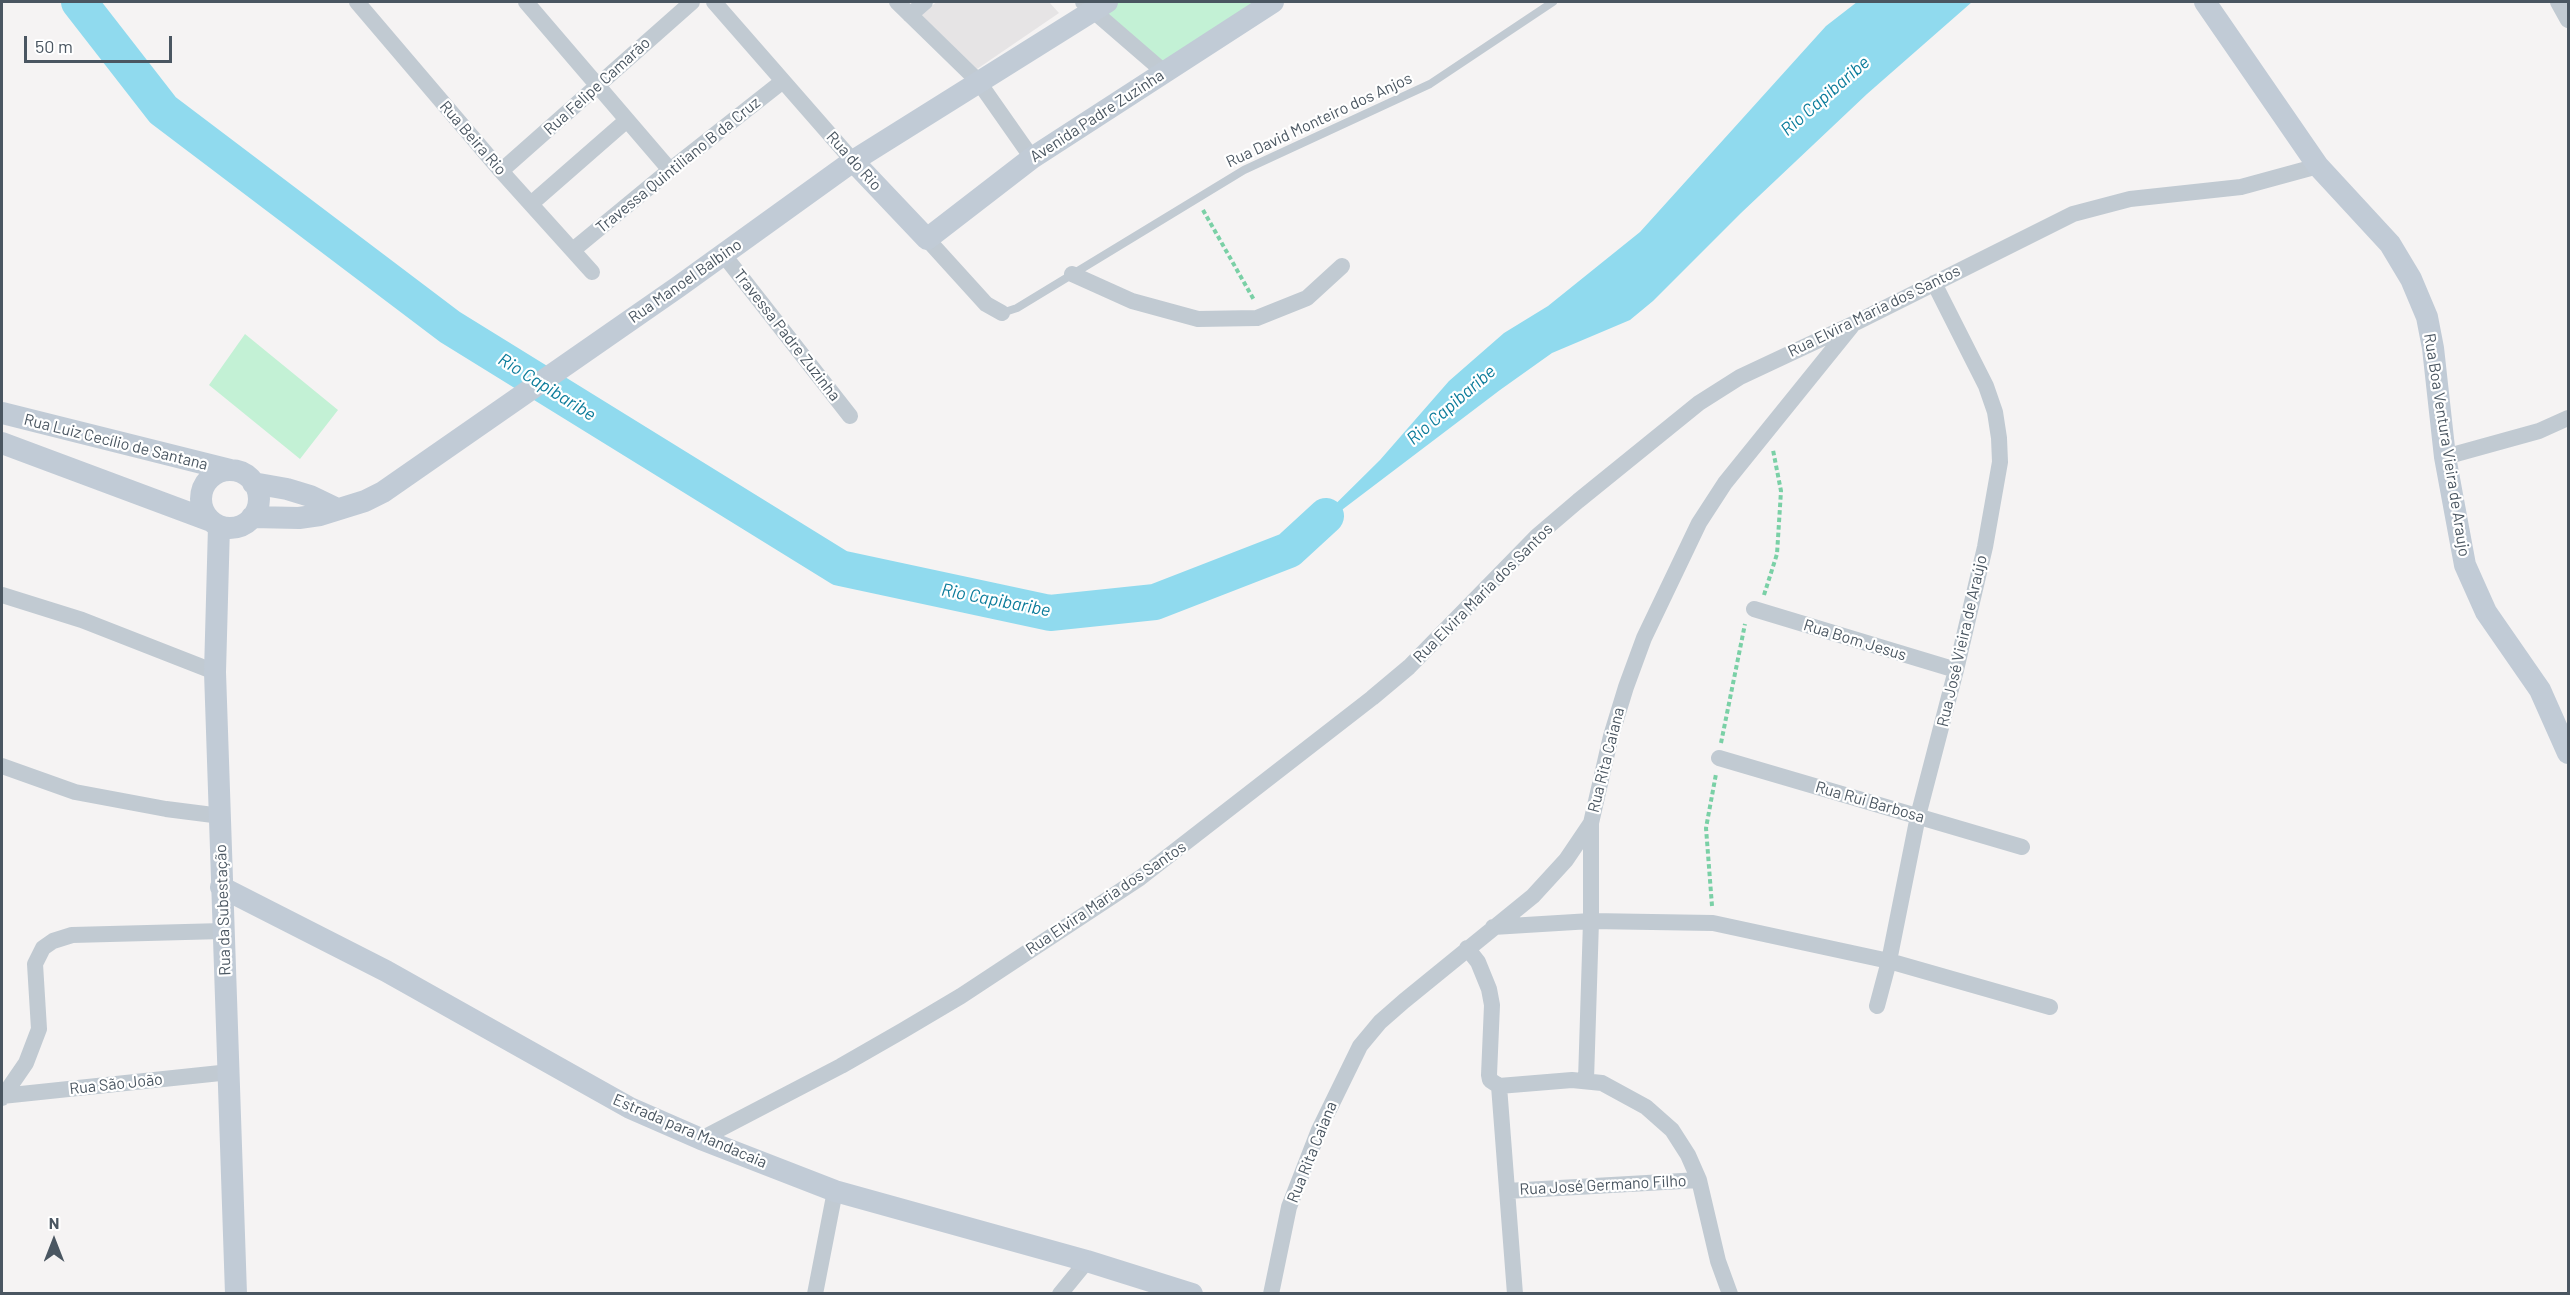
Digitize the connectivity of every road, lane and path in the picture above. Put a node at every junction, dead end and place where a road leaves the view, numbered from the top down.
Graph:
1 (357, 2) edge
2 (526, 2) edge
3 (692, 2) edge
4 (714, 2) edge
5 (897, 2) edge
6 (925, 2) edge
7 (1273, 2) edge
8 (1553, 2) edge
9 (2205, 2) edge
10 (2558, 2) edge
11 (1094, 5) edge
12 (910, 15) junction
13 (2568, 20) edge
14 (1164, 72) junction
15 (783, 81) junction
16 (978, 81) junction
17 (596, 86) junction
18 (627, 120) junction
19 (1032, 158) junction
20 (853, 161) junction
21 (2318, 166) junction
22 (670, 170) junction
23 (501, 171) junction
24 (1197, 199) junction
25 (532, 203) junction
26 (927, 239) junction
27 (573, 250) junction
28 (723, 254) junction
29 (1342, 266) dead end
30 (592, 272) dead end
31 (1072, 274) junction
32 (1934, 283) junction
33 (1002, 313) joint
34 (1263, 315) junction
35 (1853, 324) junction
36 (2, 413) edge
37 (850, 416) dead end
38 (2568, 418) edge
39 (1769, 428) junction
40 (2, 443) edge
41 (2445, 457) junction
42 (230, 470) junction
43 (254, 483) junction
44 (337, 509) junction
45 (252, 517) junction
46 (215, 523) junction
47 (2, 594) edge
48 (1754, 609) junction
49 (1956, 670) junction
50 (215, 672) junction
51 (2568, 753) edge
52 (1719, 758) junction
53 (2, 766) edge
54 (221, 816) junction
55 (1918, 816) junction
56 (1591, 823) junction
57 (2022, 847) dead end
58 (221, 887) junction
59 (1591, 921) junction
60 (1713, 923) junction
61 (1493, 927) junction
62 (223, 931) junction
63 (1467, 948) junction
64 (1889, 961) junction
65 (1877, 1006) dead end
66 (2050, 1007) dead end
67 (230, 1072) junction
68 (1586, 1080) junction
69 (1499, 1086) junction
70 (2, 1096) edge
71 (701, 1139) junction
72 (1699, 1180) junction
73 (835, 1191) junction
74 (1508, 1191) junction
75 (1087, 1261) junction
76 (236, 1293) edge
77 (815, 1293) edge
78 (1060, 1293) edge
79 (1192, 1293) edge
80 (1271, 1293) edge
81 (1515, 1293) edge
82 (1730, 1293) edge

1 - 23 street, Rua Beira Rio
2 - 17 street
3 - 17 street, Rua Felipe Camarão
4 - 15 street, Rua do Rio
5 - 12 street
6 - 12 street
7 - 14 street, Avenida Padre Zuzinha
8 - 24 lane, Rua David Monteiro dos Anjos
9 - 21 street, Rua Boa Ventura Vieira de Araujo
10 - 13 street
11 - 14 street
11 - 16 street, Rua Manoel Balbino
12 - 16 street
14 - 19 street, Avenida Padre Zuzinha
15 - 20 street, Rua do Rio
15 - 22 street, Travessa Quintiliano B da Cruz
16 - 19 street
16 - 20 street, Rua Manoel Balbino
17 - 18 street
17 - 23 street, Rua Felipe Camarão
18 - 22 street
18 - 25 street
19 - 26 street, Avenida Padre Zuzinha
20 - 26 street, Rua do Rio
20 - 28 street, Rua Manoel Balbino
21 - 32 street, Rua Elvira Maria dos Santos
21 - 41 street, Rua Boa Ventura Vieira de Araujo
22 - 27 street, Travessa Quintiliano B da Cruz
23 - 25 street, Rua Beira Rio
24 - 31 lane, Rua David Monteiro dos Anjos
24 - 34 path
25 - 27 street, Rua Beira Rio
26 - 33 street, Rua do Rio
27 - 30 street, Rua Beira Rio
28 - 37 street, Travessa Padre Zuzinha
28 - 44 street, Rua Manoel Balbino
29 - 34 street
31 - 33 lane, Rua David Monteiro dos Anjos
31 - 34 street
32 - 35 street, Rua Elvira Maria dos Santos
32 - 49 street, Rua José Vieira de Araújo
35 - 39 street, Rua Rita Caiana
35 - 71 street, Rua Elvira Maria dos Santos
36 - 42 street, Rua Luiz Cecílio de Santana
38 - 41 street
39 - 48 path
39 - 56 street, Rua Rita Caiana
40 - 46 street
41 - 51 street, Rua Boa Ventura Vieira de Araujo
42 - 43 street
42 - 46 street
43 - 44 street
43 - 45 street
44 - 45 street, Rua Manoel Balbino
45 - 46 street
46 - 50 street, Rua da Subestação
47 - 50 street
48 - 49 street, Rua Bom Jesus
48 - 52 path
49 - 55 street, Rua José Vieira de Araújo
50 - 54 street, Rua da Subestação
52 - 55 street, Rua Rui Barbosa
52 - 60 path
53 - 54 street
54 - 58 street, Rua da Subestação
55 - 57 street, Rua Rui Barbosa
55 - 64 street, Rua José Vieira de Araújo
56 - 59 street
56 - 61 street, Rua Rita Caiana
58 - 62 street, Rua da Subestação
58 - 71 street, Estrada para Mandacaia
59 - 60 street
59 - 61 street
59 - 68 street
60 - 64 street
61 - 63 street, Rua Rita Caiana
62 - 67 street, Rua da Subestação
62 - 70 street
63 - 69 street
63 - 80 street, Rua Rita Caiana
64 - 65 street, Rua José Vieira de Araújo
64 - 66 street
67 - 70 street, Rua São João
67 - 76 street, Rua da Subestação
68 - 69 street
68 - 72 street
69 - 74 street
71 - 73 street, Estrada para Mandacaia
72 - 74 street, Rua José Germano Filho
72 - 82 street
73 - 75 street, Estrada para Mandacaia
73 - 77 street
74 - 81 street
75 - 78 street
75 - 79 street, Estrada para Mandacaia

